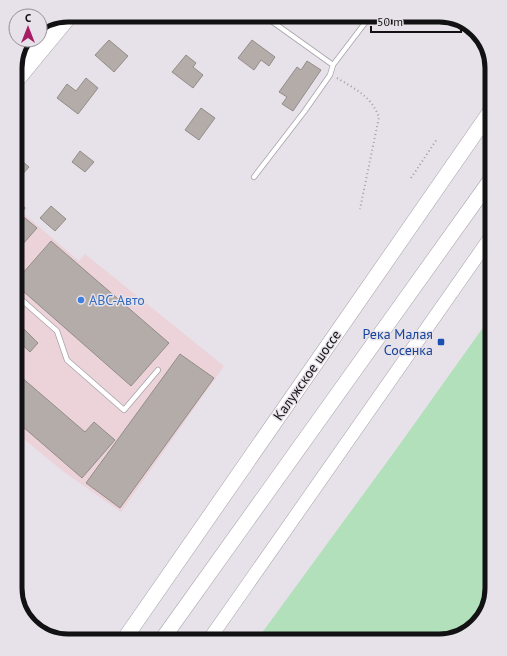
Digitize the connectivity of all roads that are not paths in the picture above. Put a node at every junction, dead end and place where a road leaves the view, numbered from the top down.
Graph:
1 (66, 22) edge
2 (273, 22) edge
3 (366, 22) edge
4 (333, 65) junction
5 (22, 76) edge
6 (485, 119) edge
7 (254, 177) dead end
8 (485, 189) edge
9 (485, 244) edge
10 (22, 300) edge
11 (158, 370) dead end
12 (128, 634) edge
13 (167, 634) edge
14 (213, 634) edge

1 - 5 main road
2 - 4 lane
3 - 4 lane
4 - 7 lane
6 - 12 highway, Калужское шоссе
8 - 13 highway
9 - 14 main road
10 - 11 lane

